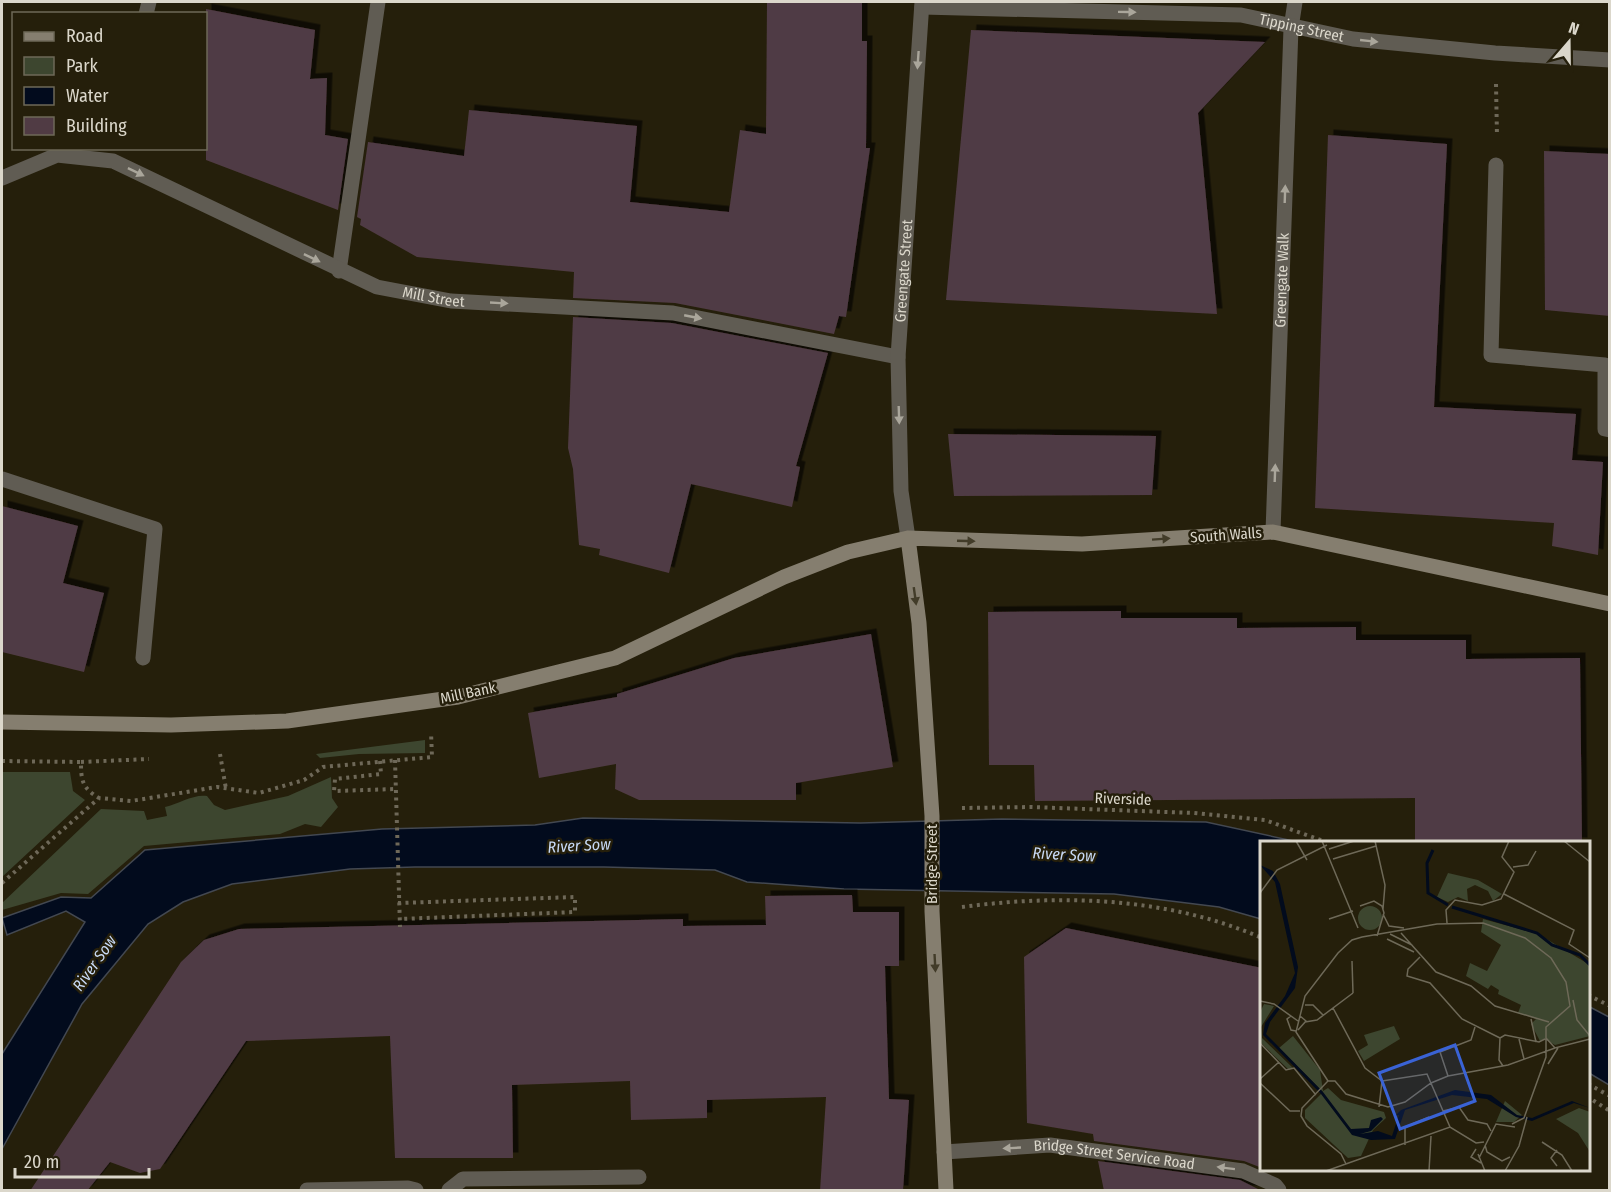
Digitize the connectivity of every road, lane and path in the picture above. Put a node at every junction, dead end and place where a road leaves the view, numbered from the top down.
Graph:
1 (378, 2) edge
2 (1295, 2) edge
3 (922, 4) edge
4 (1291, 28) junction
5 (1495, 53) junction
6 (1610, 60) edge
7 (113, 155) edge
8 (1496, 165) joint
9 (2, 178) edge
10 (339, 271) junction
11 (898, 357) junction
12 (1610, 430) edge
13 (2, 478) edge
14 (1273, 531) junction
15 (908, 538) junction
16 (1610, 604) edge
17 (143, 658) dead end
18 (429, 702) junction
19 (2, 722) edge
20 (220, 754) dead end
21 (395, 760) junction
22 (2, 761) edge
23 (380, 761) junction
24 (226, 789) junction
25 (395, 789) junction
26 (99, 798) junction
27 (932, 813) junction
28 (1321, 841) edge
29 (2, 883) edge
30 (399, 903) junction
31 (932, 908) junction
32 (400, 919) junction
33 (400, 927) dead end
34 (1260, 937) edge
35 (1590, 996) edge
36 (1610, 1006) edge
37 (1590, 1085) edge
38 (1610, 1096) edge
39 (1590, 1100) edge
40 (1610, 1111) edge
41 (944, 1152) junction
42 (639, 1177) dead end
43 (307, 1191) edge
44 (416, 1191) edge
45 (449, 1191) edge
46 (946, 1191) edge
47 (1279, 1191) edge

1 - 10 street
2 - 4 street, Greengate Walk
3 -> 4 street, Tipping Street
3 -> 11 street, Greengate Street
4 -> 5 street, Tipping Street
14 -> 4 street, Greengate Walk
5 - 6 street, Tipping Street
5 - 8 path
7 - 9 street, Mill Street
7 -> 10 street, Mill Street
8 - 12 street
10 -> 11 street, Mill Street
11 -> 15 street, Greengate Street
13 - 17 street
15 -> 14 street, South Walls
14 - 16 street, South Walls
15 - 18 street, Mill Bank
15 -> 27 street, Bridge Street
18 - 19 street, Mill Bank
18 - 21 path
20 - 24 path
21 - 23 path
21 - 25 path
22 - 26 path
23 - 24 path
23 - 25 path
24 - 26 path
25 - 30 path
26 - 29 path
27 - 28 path, Riverside
27 - 31 street, Bridge Street
30 - 32 path
30 - 32 path
31 - 34 path
31 -> 41 street, Bridge Street
32 - 33 path
35 - 36 path
37 - 38 path
39 - 40 path
41 - 46 street, Bridge Street
47 -> 41 street, Bridge Street Service Road
42 - 45 street
43 - 44 street

